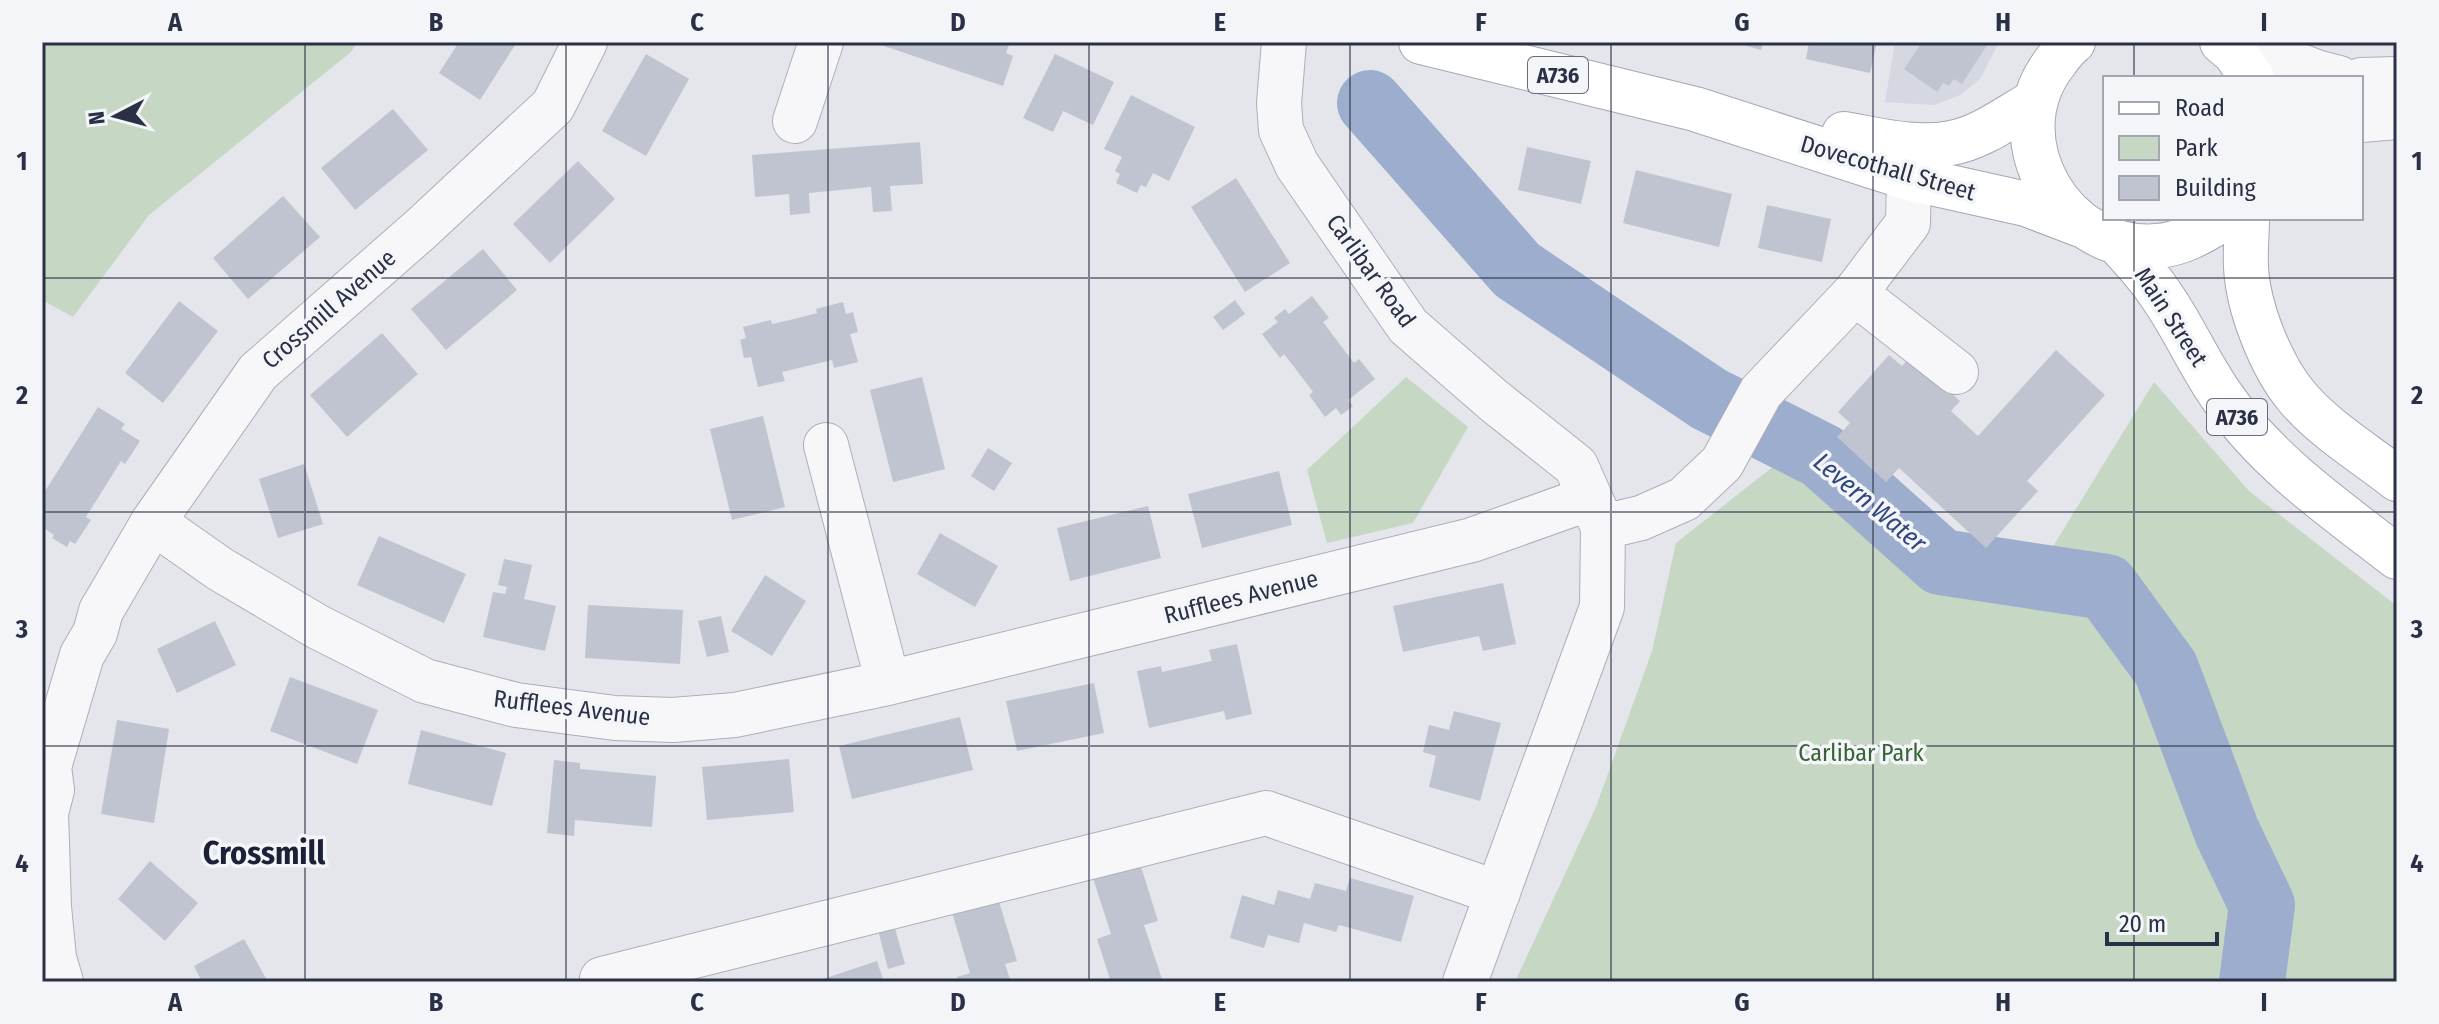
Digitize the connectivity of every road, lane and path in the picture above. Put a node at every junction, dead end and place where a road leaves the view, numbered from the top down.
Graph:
1 (585, 42) edge
2 (821, 42) edge
3 (1284, 42) edge
4 (1421, 42) edge
5 (2073, 42) edge
6 (2222, 42) edge
7 (2239, 42) edge
8 (2043, 74) edge
9 (2251, 76) edge
10 (2331, 76) edge
11 (2397, 79) edge
12 (2363, 80) edge
13 (1695, 109) junction
14 (2397, 117) edge
15 (2363, 120) edge
16 (795, 121) dead end
17 (1909, 178) junction
18 (2222, 220) edge
19 (2247, 220) edge
20 (2099, 233) junction
21 (1855, 293) junction
22 (1956, 372) dead end
23 (826, 445) dead end
24 (2397, 479) edge
25 (1597, 513) junction
26 (153, 522) junction
27 (2397, 557) edge
28 (888, 683) junction
29 (56, 690) edge
30 (1498, 893) junction
31 (673, 972) edge
32 (602, 979) dead end
33 (61, 982) edge
34 (1465, 982) edge

1 - 26 street, Crossmill Avenue
2 - 16 street
3 - 25 street, Carlibar Road
4 - 13 main road, Dovecothall Street / A736
5 - 8 main road
6 - 9 main road
7 - 10 street
8 - 13 main road, Dovecothall Street / A736
8 - 20 main road, Main Street
11 - 12 street
13 - 17 main road, Dovecothall Street / A736
14 - 15 street
17 - 20 main road, Dovecothall Street / A736
17 - 21 street
18 - 20 main road
19 - 24 main road, A736
20 - 27 main road, Main Street / A736
21 - 22 street
21 - 25 street
23 - 28 street
25 - 28 street, Rufflees Avenue
25 - 30 street, Carlibar Road
26 - 28 street, Rufflees Avenue
26 - 29 street, Crossmill Avenue
29 - 33 street, Crossmill Avenue
30 - 31 street
30 - 34 street, Carlibar Road
31 - 32 street

